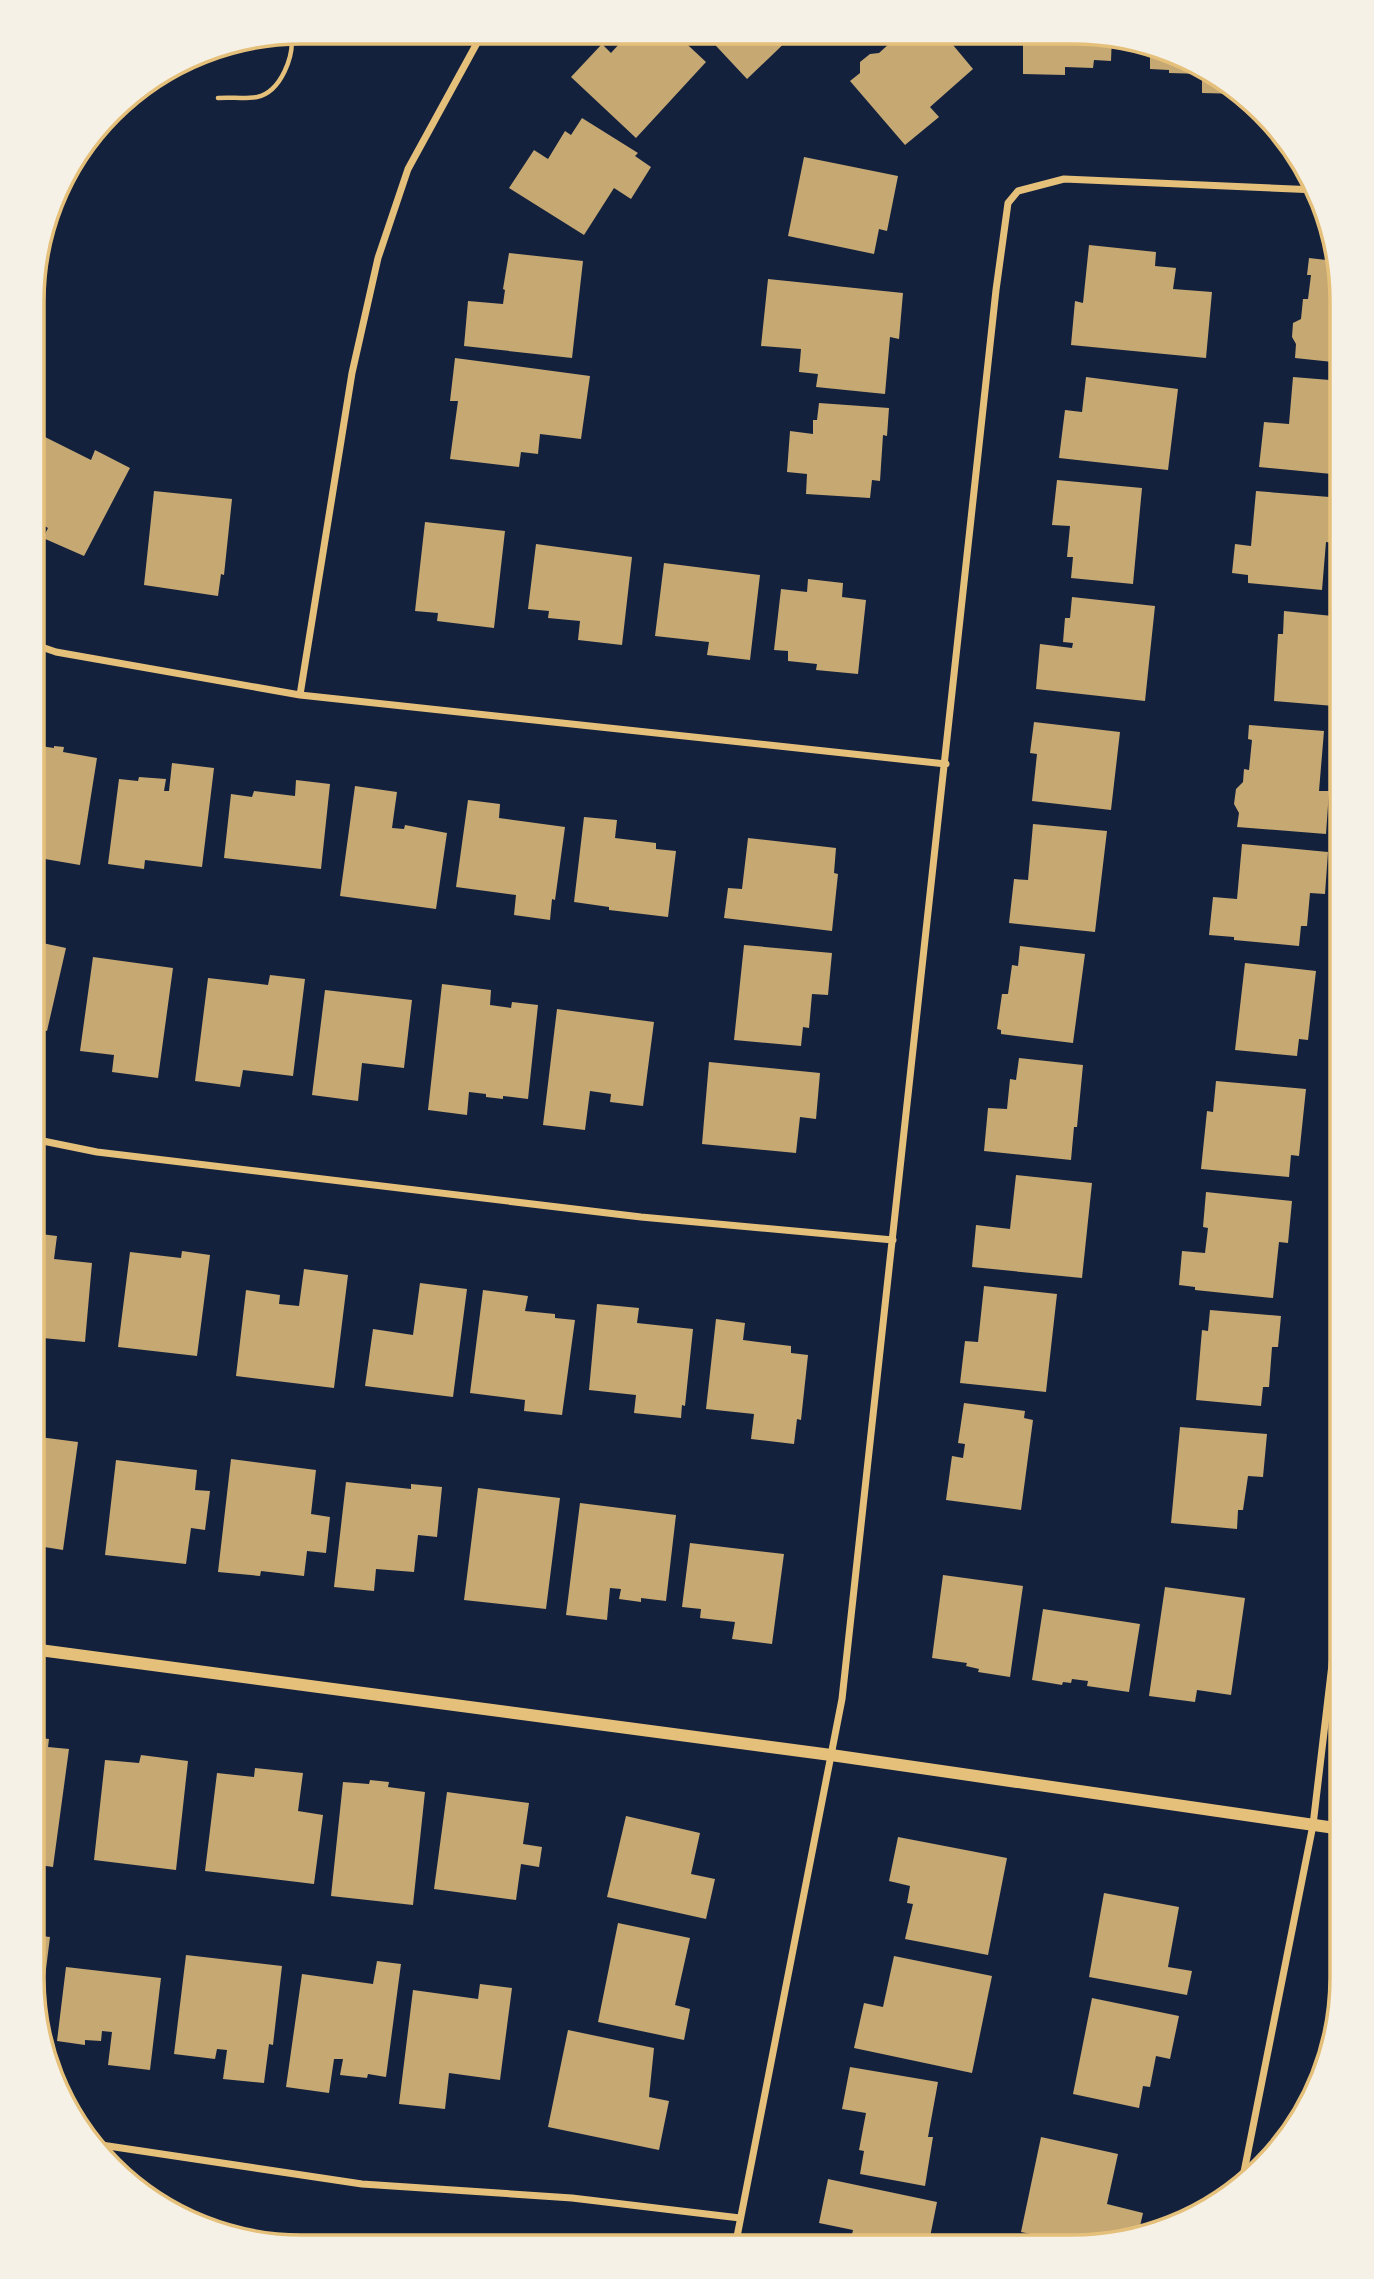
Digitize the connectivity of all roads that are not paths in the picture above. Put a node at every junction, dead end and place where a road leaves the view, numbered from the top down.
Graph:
1 (476, 44) edge
2 (1305, 189) edge
3 (44, 648) edge
4 (300, 695) junction
5 (946, 764) junction
6 (44, 1141) edge
7 (893, 1240) junction
8 (44, 1651) edge
9 (1330, 1681) edge
10 (831, 1755) junction
11 (1313, 1825) junction
12 (1330, 1827) edge
13 (106, 2146) edge
14 (1244, 2170) edge
15 (740, 2218) junction
16 (737, 2235) edge

1 - 4 street
2 - 5 street
3 - 4 street
4 - 5 street
5 - 7 street
6 - 7 street
7 - 10 street
8 - 10 street
9 - 11 street
10 - 11 street
10 - 15 street
11 - 12 street
11 - 14 street
13 - 15 street
15 - 16 street

